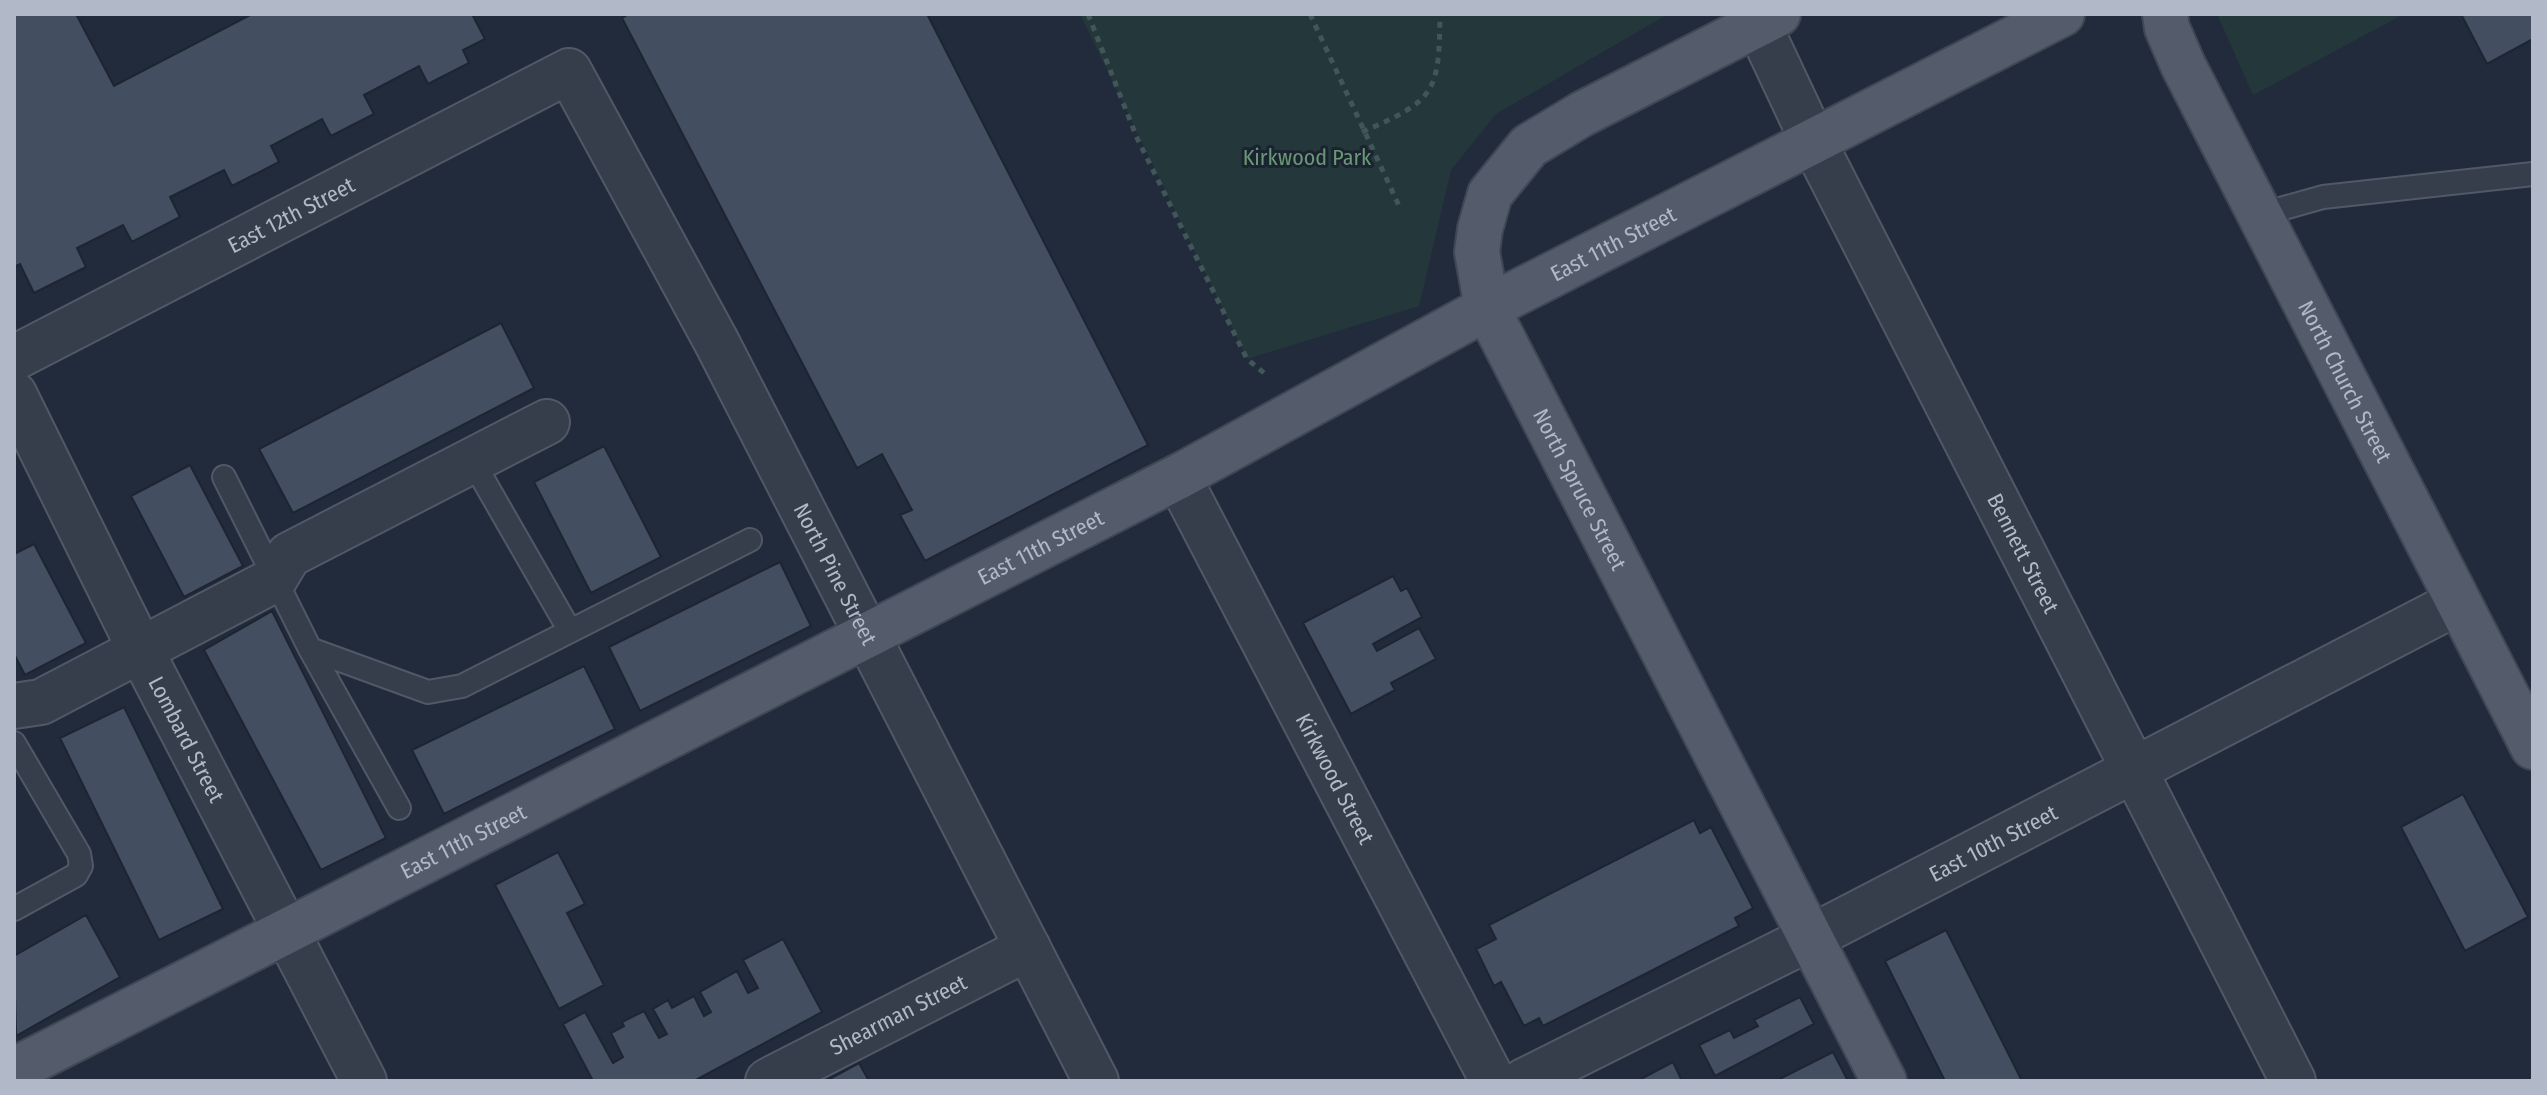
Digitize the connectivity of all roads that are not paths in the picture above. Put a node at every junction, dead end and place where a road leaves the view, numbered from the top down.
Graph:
1 (2062, 14) edge
2 (2165, 14) edge
3 (1768, 19) edge
4 (569, 71) joint
5 (1813, 141) junction
6 (2533, 174) edge
7 (2259, 215) junction
8 (1487, 308) junction
9 (14, 358) edge
10 (14, 394) edge
11 (547, 422) dead end
12 (473, 462) junction
13 (224, 477) dead end
14 (1178, 477) junction
15 (750, 540) dead end
16 (274, 580) junction
17 (2458, 602) junction
18 (570, 631) junction
19 (863, 635) junction
20 (310, 649) junction
21 (141, 651) junction
22 (14, 706) edge
23 (14, 743) edge
24 (2533, 747) edge
25 (2133, 767) junction
26 (399, 808) dead end
27 (14, 909) edge
28 (286, 931) junction
29 (1810, 938) junction
30 (1028, 948) junction
31 (14, 1070) edge
32 (364, 1081) edge
33 (768, 1081) edge
34 (1096, 1081) edge
35 (1493, 1081) edge
36 (1524, 1081) edge
37 (1884, 1081) edge
38 (2293, 1081) edge

1 - 5 main road, East 11th Street
2 - 7 main road, North Church Street
3 - 5 street, Bennett Street
3 - 8 main road, North Spruce Street
4 - 9 street, East 12th Street
4 - 19 street, North Pine Street
5 - 8 main road, East 11th Street
5 - 25 street, Bennett Street
6 - 7 lane
7 - 17 main road, North Church Street
8 - 14 main road, East 11th Street
8 - 29 main road, North Spruce Street
10 - 21 street, Lombard Street
11 - 12 street
12 - 16 street
12 - 18 lane
13 - 16 lane
14 - 19 main road, East 11th Street
14 - 35 street, Kirkwood Street
15 - 18 lane
16 - 20 lane
16 - 21 street
17 - 24 main road, North Church Street
17 - 25 street, East 10th Street
18 - 20 lane
19 - 28 main road, East 11th Street
19 - 30 street, North Pine Street
20 - 26 lane
21 - 22 street
21 - 28 street, Lombard Street
23 - 27 lane
25 - 29 street, East 10th Street
25 - 38 street, Bennett Street
28 - 31 main road, East 11th Street
28 - 32 street, Lombard Street
29 - 36 street, East 10th Street
29 - 37 main road, North Spruce Street
30 - 33 street, Shearman Street
30 - 34 street, North Pine Street

